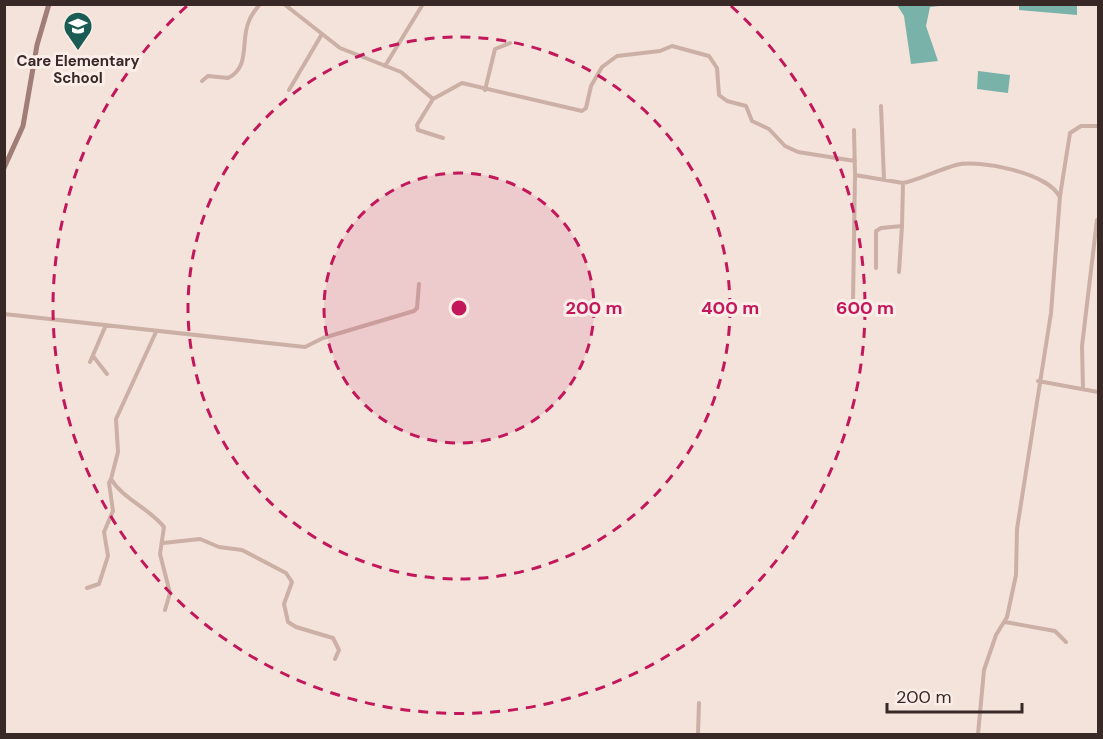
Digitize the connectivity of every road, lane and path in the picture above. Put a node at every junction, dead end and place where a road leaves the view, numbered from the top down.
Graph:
1 (49, 4) edge
2 (260, 4) edge
3 (284, 4) edge
4 (423, 4) edge
5 (322, 34) junction
6 (510, 43) dead end
7 (385, 66) junction
8 (202, 81) dead end
9 (289, 90) dead end
10 (485, 90) junction
11 (433, 99) junction
12 (881, 106) dead end
13 (1098, 126) edge
14 (854, 130) dead end
15 (443, 138) dead end
16 (855, 161) junction
17 (4, 168) edge
18 (855, 175) junction
19 (884, 180) junction
20 (903, 183) junction
21 (1060, 196) junction
22 (1097, 220) dead end
23 (902, 226) junction
24 (876, 268) dead end
25 (898, 272) dead end
26 (419, 284) dead end
27 (853, 302) dead end
28 (4, 314) edge
29 (106, 325) junction
30 (156, 332) junction
31 (93, 356) junction
32 (90, 362) dead end
33 (107, 374) dead end
34 (1038, 381) junction
35 (1083, 389) junction
36 (1098, 392) edge
37 (111, 479) junction
38 (163, 543) junction
39 (87, 588) dead end
40 (165, 610) dead end
41 (1005, 622) junction
42 (1066, 642) dead end
43 (336, 660) dead end
44 (699, 703) dead end
45 (698, 735) edge
46 (978, 735) edge

1 - 17 main road
2 - 8 street
3 - 5 street
4 - 7 street
5 - 7 street
5 - 9 street
6 - 10 street
7 - 11 street
10 - 11 street
10 - 16 street
11 - 15 street
12 - 19 street
13 - 21 street
14 - 16 street
16 - 18 street
18 - 19 street
18 - 27 street
19 - 20 street
20 - 21 street
20 - 23 street
21 - 34 street
22 - 35 street
23 - 24 street
23 - 25 street
26 - 30 street
28 - 29 street
29 - 30 street
29 - 31 street
30 - 37 street
31 - 32 street
31 - 33 street
34 - 35 street
34 - 41 street
35 - 36 street
37 - 38 street
37 - 39 street
38 - 40 street
38 - 43 street
41 - 42 street
41 - 46 street
44 - 45 street

